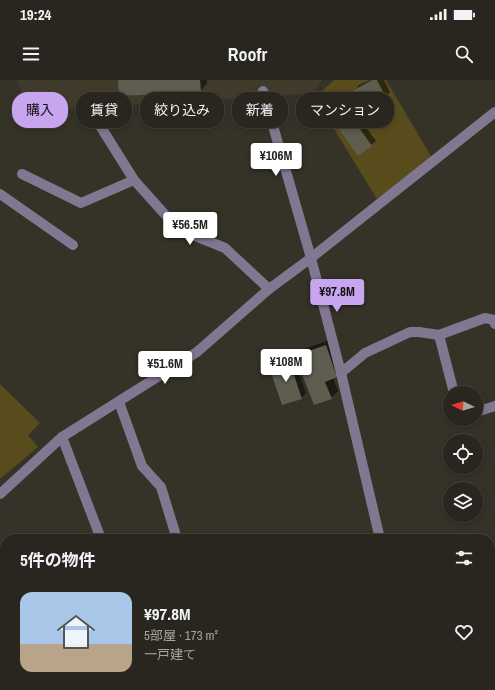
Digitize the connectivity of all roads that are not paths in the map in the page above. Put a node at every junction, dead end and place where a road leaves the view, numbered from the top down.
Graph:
1 (263, 91) dead end
2 (495, 112) edge
3 (102, 128) edge
4 (22, 174) dead end
5 (134, 180) junction
6 (0, 194) edge
7 (73, 245) dead end
8 (311, 258) junction
9 (268, 289) junction
10 (495, 324) edge
11 (439, 335) junction
12 (341, 373) junction
13 (452, 386) edge
14 (119, 402) junction
15 (495, 406) edge
16 (483, 410) edge
17 (62, 437) junction
18 (1, 491) edge
19 (99, 534) edge
20 (176, 534) edge
21 (379, 534) edge

1 - 8 street
2 - 8 street
3 - 5 street
4 - 5 street
5 - 9 street
6 - 7 street
8 - 9 street
8 - 12 street
9 - 14 street
10 - 11 street
11 - 12 street
11 - 13 street
12 - 21 street
14 - 17 street
14 - 20 street
15 - 16 street
17 - 18 street
17 - 19 street

